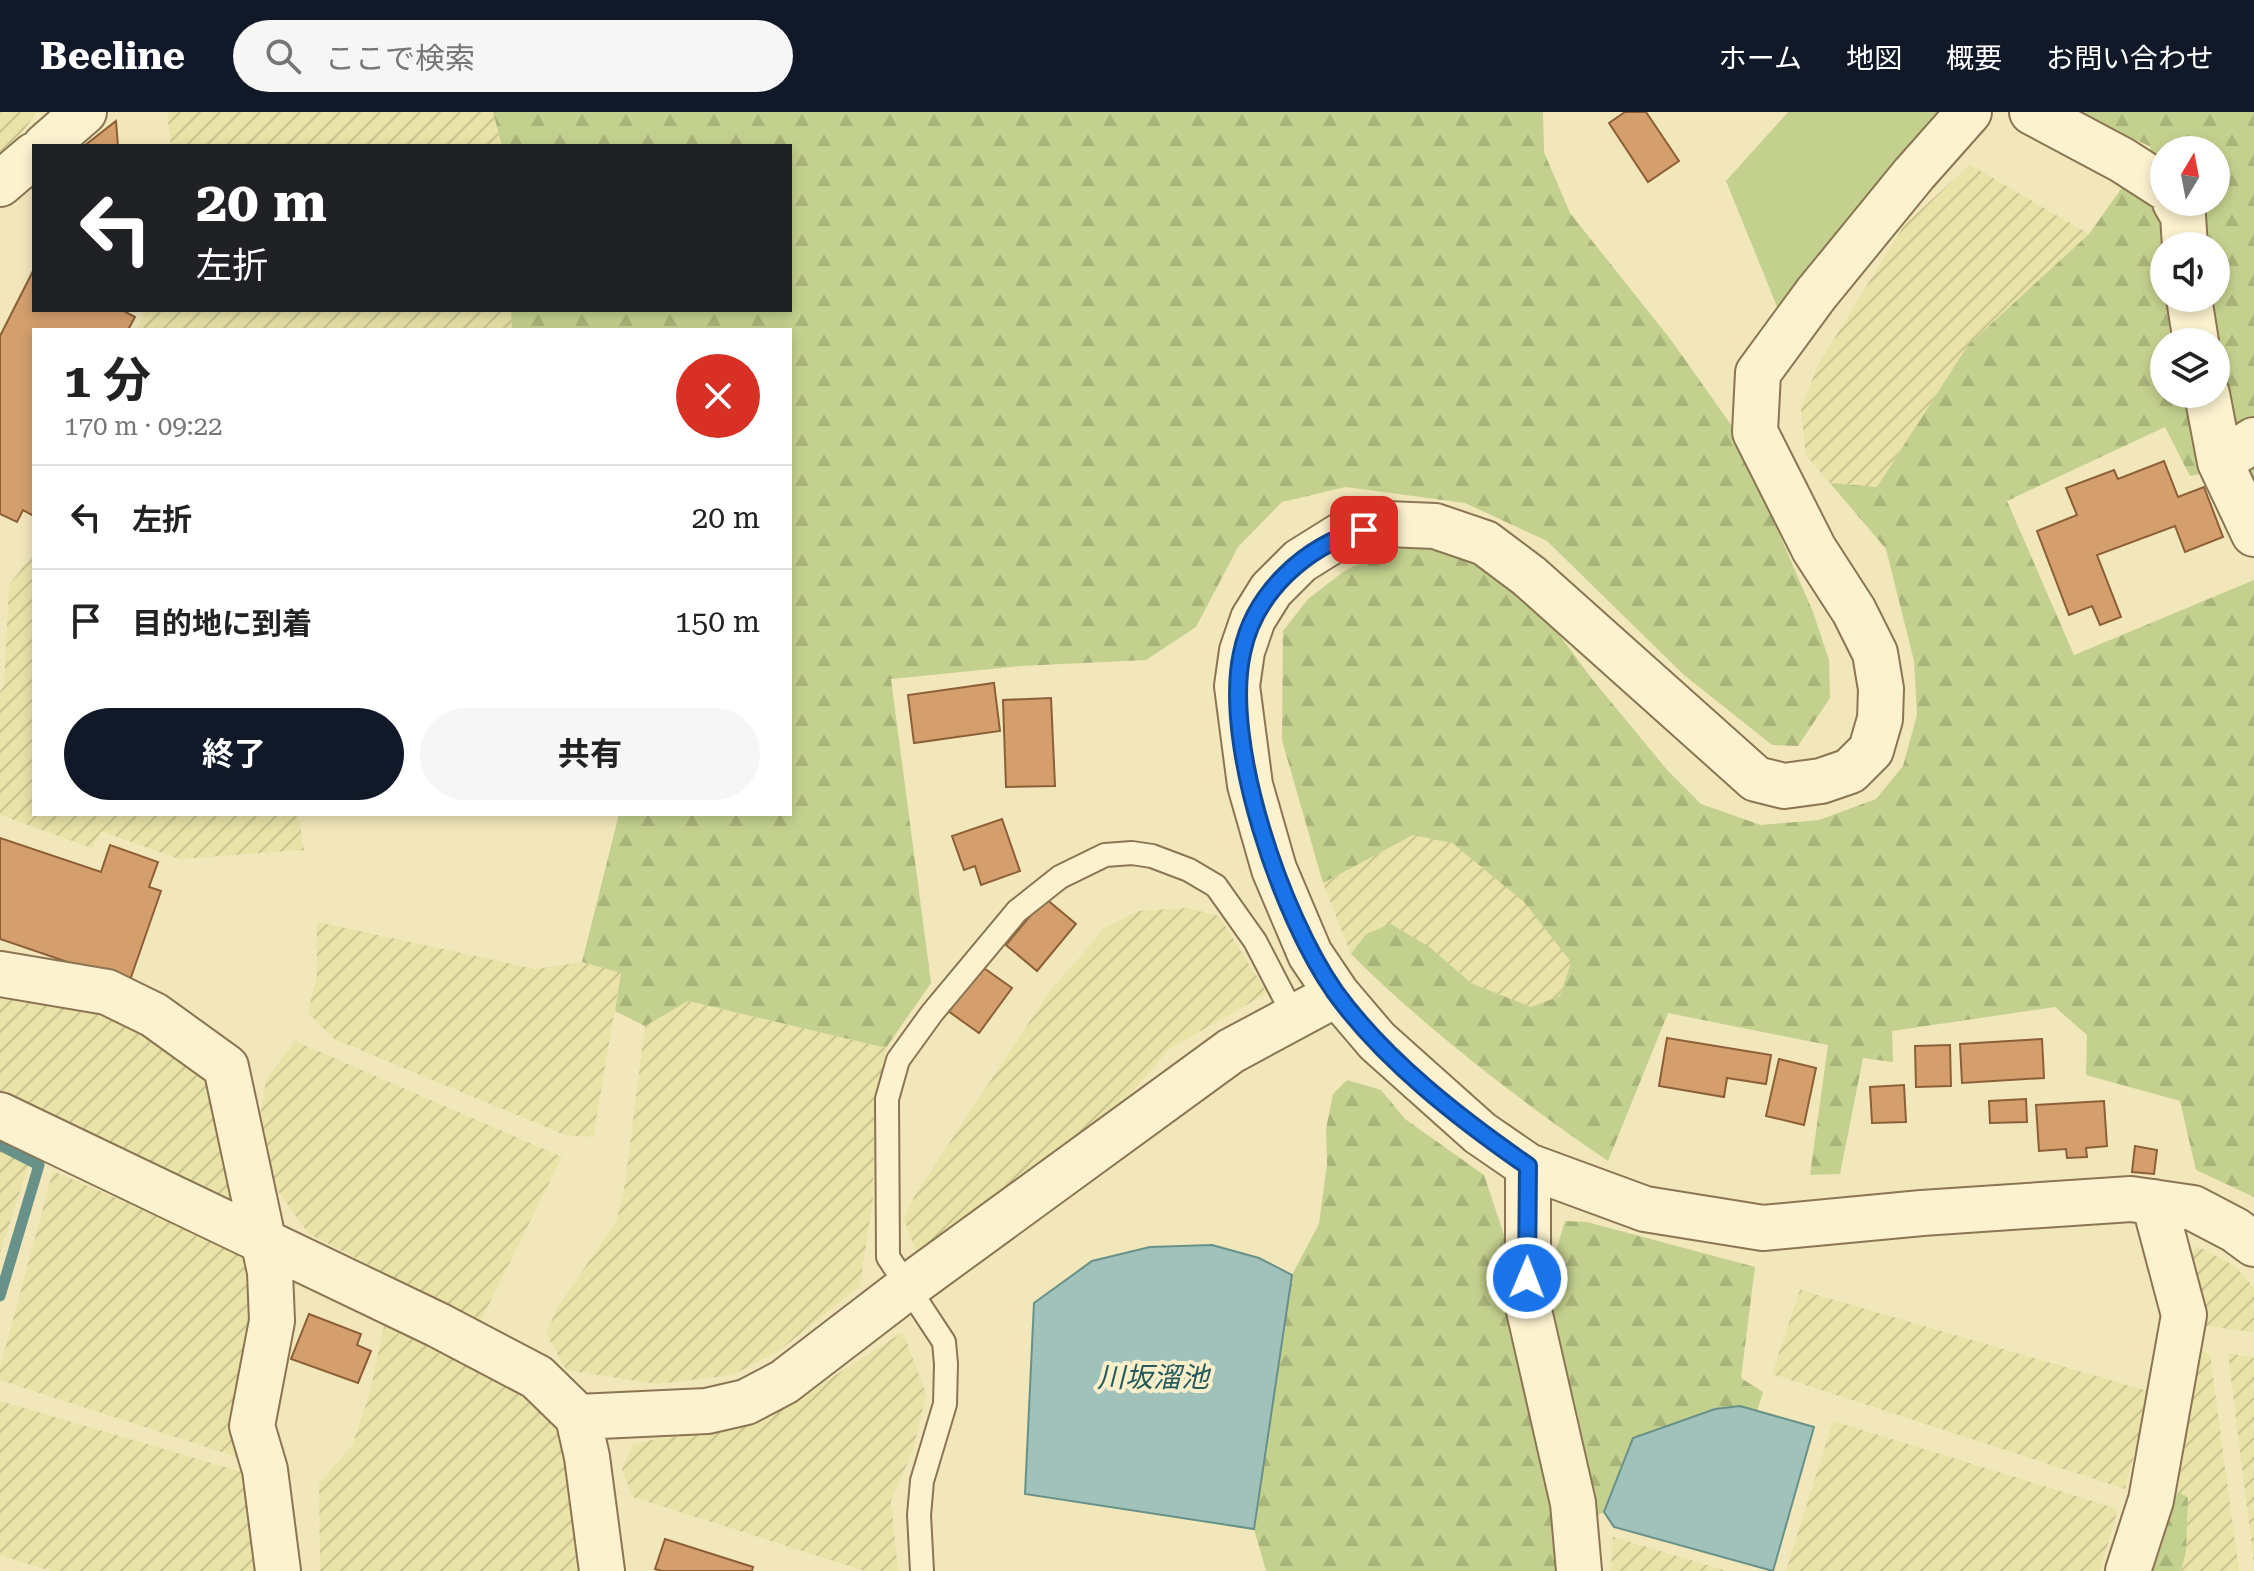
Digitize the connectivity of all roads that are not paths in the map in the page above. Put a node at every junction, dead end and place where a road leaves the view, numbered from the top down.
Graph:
1 (84, 112) edge
2 (1969, 112) edge
3 (2032, 112) edge
4 (47, 144) edge
5 (32, 157) edge
6 (2150, 178) edge
7 (0, 184) edge
8 (2214, 408) edge
9 (2237, 451) edge
10 (2254, 534) edge
11 (0, 974) edge
12 (1337, 994) junction
13 (1295, 1018) junction
14 (0, 1115) edge
15 (1528, 1166) junction
16 (2154, 1202) junction
17 (265, 1244) junction
18 (2254, 1244) edge
19 (909, 1286) junction
20 (578, 1417) junction
21 (278, 1571) edge
22 (602, 1571) edge
23 (922, 1571) edge
24 (1579, 1571) edge
25 (2128, 1571) edge

1 - 4 street
2 - 12 street
3 - 6 street
5 - 7 street
8 - 9 street
9 - 10 street
11 - 17 street
12 - 13 street
12 - 15 street
13 - 19 street
13 - 19 lane
14 - 17 street
15 - 16 street
15 - 24 street
16 - 18 street
16 - 25 street
17 - 20 street
17 - 21 street
19 - 20 street
19 - 23 lane
20 - 22 street

